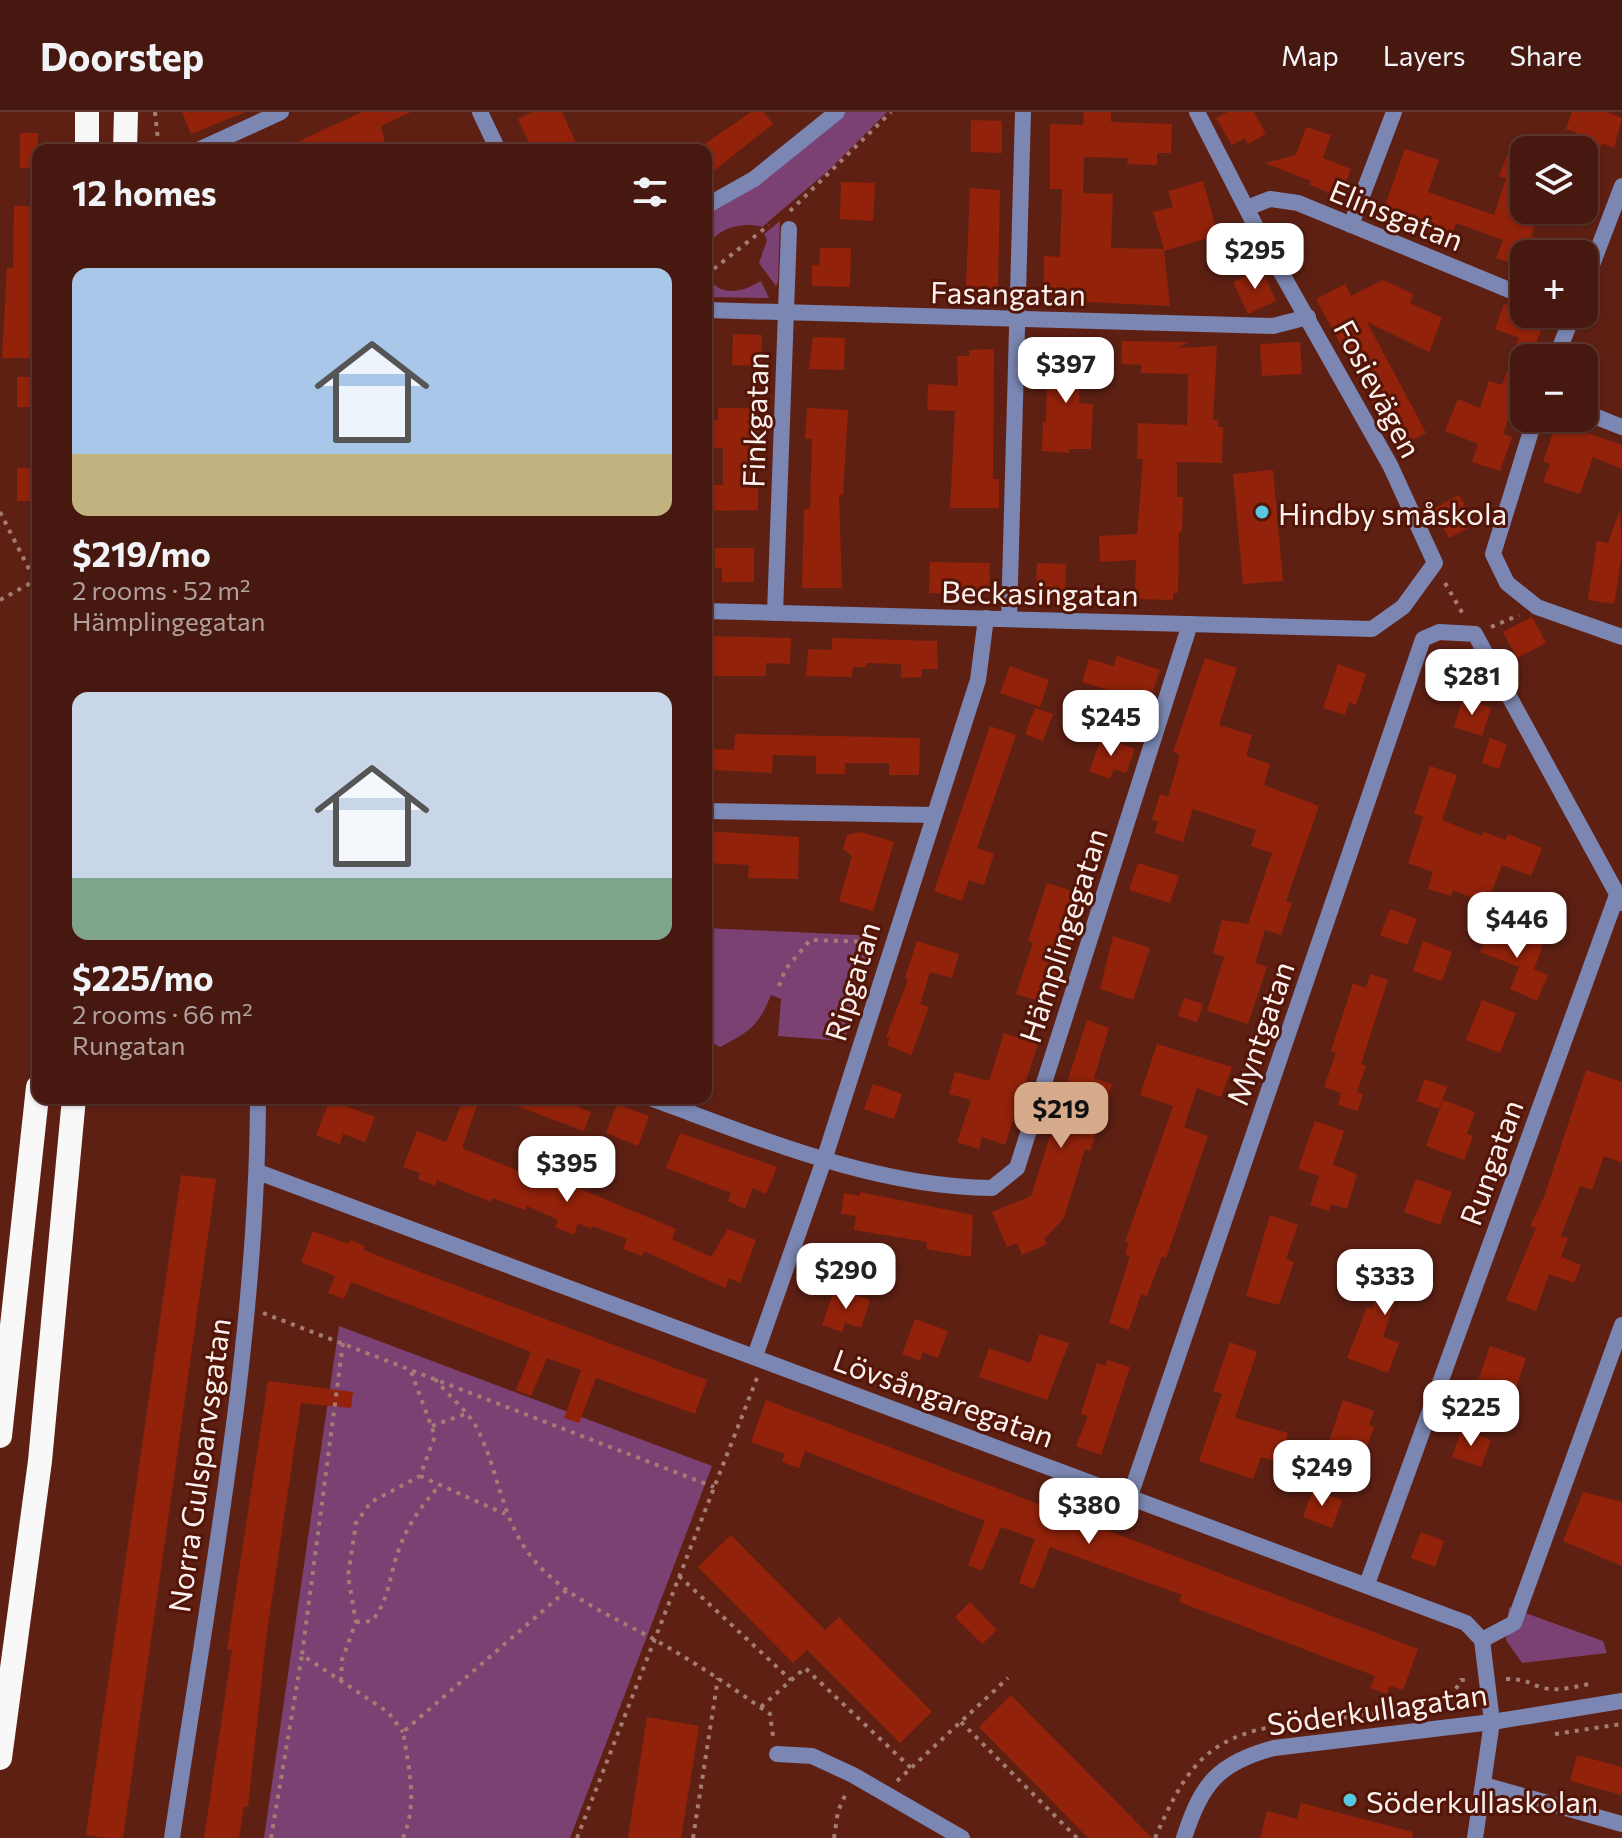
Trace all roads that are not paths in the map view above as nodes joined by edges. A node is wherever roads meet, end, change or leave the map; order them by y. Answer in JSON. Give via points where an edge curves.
{"nodes":[{"id":1,"x":87,"y":112,"type":"edge"},
{"id":2,"x":126,"y":112,"type":"edge"},
{"id":3,"x":281,"y":112,"type":"edge"},
{"id":4,"x":480,"y":112,"type":"edge"},
{"id":5,"x":837,"y":112,"type":"edge"},
{"id":6,"x":1023,"y":112,"type":"edge"},
{"id":7,"x":1197,"y":112,"type":"edge"},
{"id":8,"x":1394,"y":112,"type":"edge"},
{"id":9,"x":87,"y":144,"type":"edge"},
{"id":10,"x":125,"y":144,"type":"edge"},
{"id":11,"x":211,"y":144,"type":"edge"},
{"id":12,"x":495,"y":144,"type":"edge"},
{"id":13,"x":1622,"y":186,"type":"edge"},
{"id":14,"x":712,"y":203,"type":"edge"},
{"id":15,"x":1247,"y":208,"type":"junction"},
{"id":16,"x":784,"y":221,"type":"road end"},
{"id":17,"x":1351,"y":225,"type":"junction"},
{"id":18,"x":1615,"y":226,"type":"edge"},
{"id":19,"x":1598,"y":259,"type":"edge"},
{"id":20,"x":1510,"y":290,"type":"edge"},
{"id":21,"x":712,"y":310,"type":"edge"},
{"id":22,"x":785,"y":314,"type":"junction"},
{"id":23,"x":1308,"y":317,"type":"junction"},
{"id":24,"x":1017,"y":320,"type":"junction"},
{"id":25,"x":1598,"y":418,"type":"edge"},
{"id":26,"x":1622,"y":427,"type":"edge"},
{"id":27,"x":1531,"y":432,"type":"edge"},
{"id":28,"x":712,"y":611,"type":"edge"},
{"id":29,"x":775,"y":613,"type":"junction"},
{"id":30,"x":986,"y":618,"type":"junction"},
{"id":31,"x":1009,"y":619,"type":"junction"},
{"id":32,"x":1190,"y":624,"type":"junction"},
{"id":33,"x":1372,"y":629,"type":"joint"},
{"id":34,"x":1622,"y":637,"type":"edge"},
{"id":35,"x":712,"y":811,"type":"edge"},
{"id":36,"x":933,"y":815,"type":"junction"},
{"id":37,"x":1619,"y":899,"type":"edge"},
{"id":38,"x":36,"y":1104,"type":"edge"},
{"id":39,"x":73,"y":1104,"type":"edge"},
{"id":40,"x":258,"y":1104,"type":"edge"},
{"id":41,"x":667,"y":1104,"type":"edge"},
{"id":42,"x":824,"y":1160,"type":"junction"},
{"id":43,"x":258,"y":1172,"type":"junction"},
{"id":44,"x":1622,"y":1325,"type":"edge"},
{"id":45,"x":759,"y":1358,"type":"junction"},
{"id":46,"x":0,"y":1436,"type":"edge"},
{"id":47,"x":1130,"y":1496,"type":"junction"},
{"id":48,"x":1367,"y":1584,"type":"junction"},
{"id":49,"x":1482,"y":1640,"type":"junction"},
{"id":50,"x":1622,"y":1701,"type":"edge"},
{"id":51,"x":1492,"y":1722,"type":"junction"},
{"id":52,"x":777,"y":1754,"type":"road end"},
{"id":53,"x":0,"y":1758,"type":"edge"},
{"id":54,"x":1484,"y":1785,"type":"junction"},
{"id":55,"x":1622,"y":1824,"type":"edge"},
{"id":56,"x":172,"y":1838,"type":"edge"},
{"id":57,"x":962,"y":1838,"type":"edge"},
{"id":58,"x":1184,"y":1838,"type":"edge"},
{"id":59,"x":1475,"y":1838,"type":"edge"}],
"edges":[{"from":1,"to":9,"type":"highway"},
{"from":2,"to":10,"type":"highway"},
{"from":3,"to":11,"type":"street"},
{"from":4,"to":12,"type":"street"},
{"from":5,"to":14,"type":"street","via":[[754,179]]},
{"from":6,"to":24,"type":"street"},
{"from":7,"to":15,"type":"street","name":"Fosievägen"},
{"from":8,"to":17,"type":"street"},
{"from":13,"to":18,"type":"street"},
{"from":15,"to":17,"type":"street","name":"Elinsgatan","via":[[1270,199],[1298,203]]},
{"from":15,"to":23,"type":"street","name":"Fosievägen"},
{"from":16,"to":22,"type":"street","name":"Finkgatan"},
{"from":17,"to":20,"type":"street","name":"Elinsgatan"},
{"from":18,"to":19,"type":"street"},
{"from":21,"to":22,"type":"street","name":"Fasangatan"},
{"from":22,"to":24,"type":"street","name":"Fasangatan"},
{"from":22,"to":29,"type":"street","name":"Finkgatan"},
{"from":23,"to":24,"type":"street","name":"Fasangatan","via":[[1273,326]]},
{"from":23,"to":33,"type":"street","name":"Fosievägen","via":[[1390,465],[1435,563],[1403,607]]},
{"from":24,"to":31,"type":"street"},
{"from":25,"to":26,"type":"street"},
{"from":27,"to":34,"type":"street","via":[[1493,554],[1507,583],[1537,607]]},
{"from":28,"to":29,"type":"street","name":"Beckasingatan"},
{"from":29,"to":30,"type":"street","name":"Beckasingatan"},
{"from":30,"to":31,"type":"street","name":"Beckasingatan"},
{"from":30,"to":36,"type":"street","name":"Ripgatan","via":[[978,680]]},
{"from":31,"to":32,"type":"street","name":"Beckasingatan"},
{"from":32,"to":33,"type":"street","name":"Beckasingatan"},
{"from":32,"to":42,"type":"street","name":"Hämplingegatan","via":[[1017,1168],[992,1188],[952,1188]]},
{"from":35,"to":36,"type":"street"},
{"from":36,"to":42,"type":"street","name":"Ripgatan"},
{"from":37,"to":47,"type":"street","name":"Myntgatan","via":[[1475,634],[1439,632],[1423,639]]},
{"from":37,"to":48,"type":"street","name":"Rungatan"},
{"from":38,"to":46,"type":"highway"},
{"from":39,"to":53,"type":"highway","via":[[40,1461]]},
{"from":40,"to":43,"type":"street","name":"Norra Gulsparvsgatan"},
{"from":41,"to":42,"type":"street","name":"Hämplingegatan"},
{"from":42,"to":45,"type":"street","name":"Ripgatan"},
{"from":43,"to":45,"type":"street","name":"Lövsångaregatan"},
{"from":43,"to":56,"type":"street","name":"Norra Gulsparvsgatan","via":[[250,1308]]},
{"from":44,"to":49,"type":"street","via":[[1514,1623]]},
{"from":45,"to":47,"type":"street","name":"Lövsångaregatan"},
{"from":47,"to":48,"type":"street","name":"Lövsångaregatan"},
{"from":48,"to":49,"type":"street","name":"Lövsångaregatan","via":[[1466,1623]]},
{"from":49,"to":51,"type":"street"},
{"from":50,"to":51,"type":"street","name":"Söderkullagatan"},
{"from":51,"to":54,"type":"street"},
{"from":51,"to":58,"type":"street","name":"Söderkullagatan","via":[[1274,1748],[1246,1756],[1204,1789]]},
{"from":52,"to":57,"type":"street","via":[[812,1756]]},
{"from":54,"to":55,"type":"street"},
{"from":54,"to":59,"type":"street"}]}
